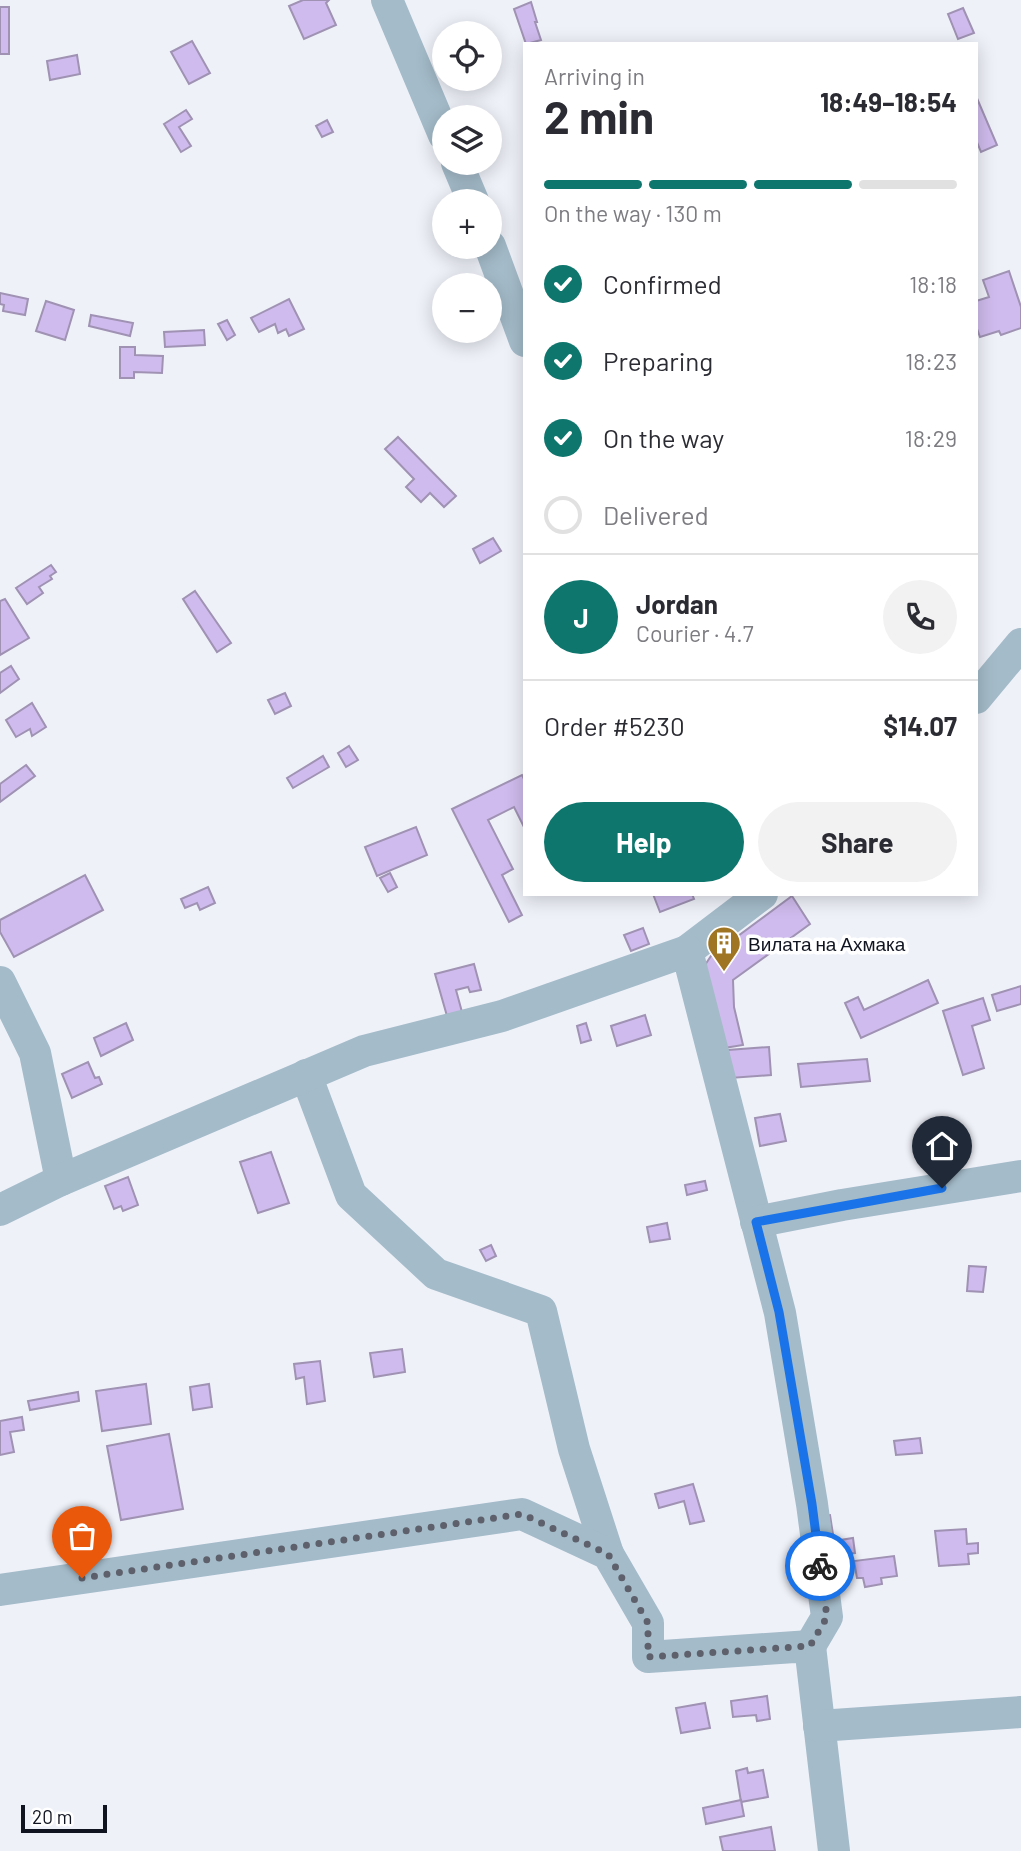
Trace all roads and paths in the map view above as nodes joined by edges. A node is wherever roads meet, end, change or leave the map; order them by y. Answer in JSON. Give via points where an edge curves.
{"nodes":[{"id":1,"x":387,"y":0,"type":"edge"},
{"id":2,"x":432,"y":107,"type":"edge"},
{"id":3,"x":495,"y":259,"type":"edge"},
{"id":4,"x":523,"y":336,"type":"edge"},
{"id":5,"x":1021,"y":644,"type":"edge"},
{"id":6,"x":978,"y":696,"type":"edge"},
{"id":7,"x":756,"y":896,"type":"edge"},
{"id":8,"x":687,"y":951,"type":"junction"},
{"id":9,"x":0,"y":982,"type":"edge"},
{"id":10,"x":306,"y":1075,"type":"junction"},
{"id":11,"x":1021,"y":1176,"type":"edge"},
{"id":12,"x":61,"y":1180,"type":"junction"},
{"id":13,"x":0,"y":1210,"type":"edge"},
{"id":14,"x":756,"y":1222,"type":"junction"},
{"id":15,"x":608,"y":1554,"type":"junction"},
{"id":16,"x":0,"y":1590,"type":"edge"},
{"id":17,"x":810,"y":1646,"type":"junction"},
{"id":18,"x":1021,"y":1712,"type":"edge"},
{"id":19,"x":819,"y":1726,"type":"junction"},
{"id":20,"x":834,"y":1851,"type":"edge"}],
"edges":[{"from":1,"to":2,"type":"street"},
{"from":3,"to":4,"type":"street"},
{"from":5,"to":6,"type":"street"},
{"from":7,"to":8,"type":"street"},
{"from":8,"to":10,"type":"street","via":[[502,1016],[364,1051]]},
{"from":8,"to":14,"type":"street"},
{"from":9,"to":12,"type":"street","via":[[35,1053]]},
{"from":10,"to":12,"type":"street"},
{"from":10,"to":15,"type":"street","via":[[351,1195],[436,1274],[541,1311],[574,1449]]},
{"from":11,"to":14,"type":"street"},
{"from":12,"to":13,"type":"street"},
{"from":14,"to":17,"type":"street","via":[[779,1312],[826,1604],[827,1617]]},
{"from":15,"to":16,"type":"street","via":[[522,1514]]},
{"from":15,"to":17,"type":"street","via":[[648,1623],[648,1657]]},
{"from":17,"to":19,"type":"street"},
{"from":18,"to":19,"type":"street"},
{"from":19,"to":20,"type":"street"}]}
